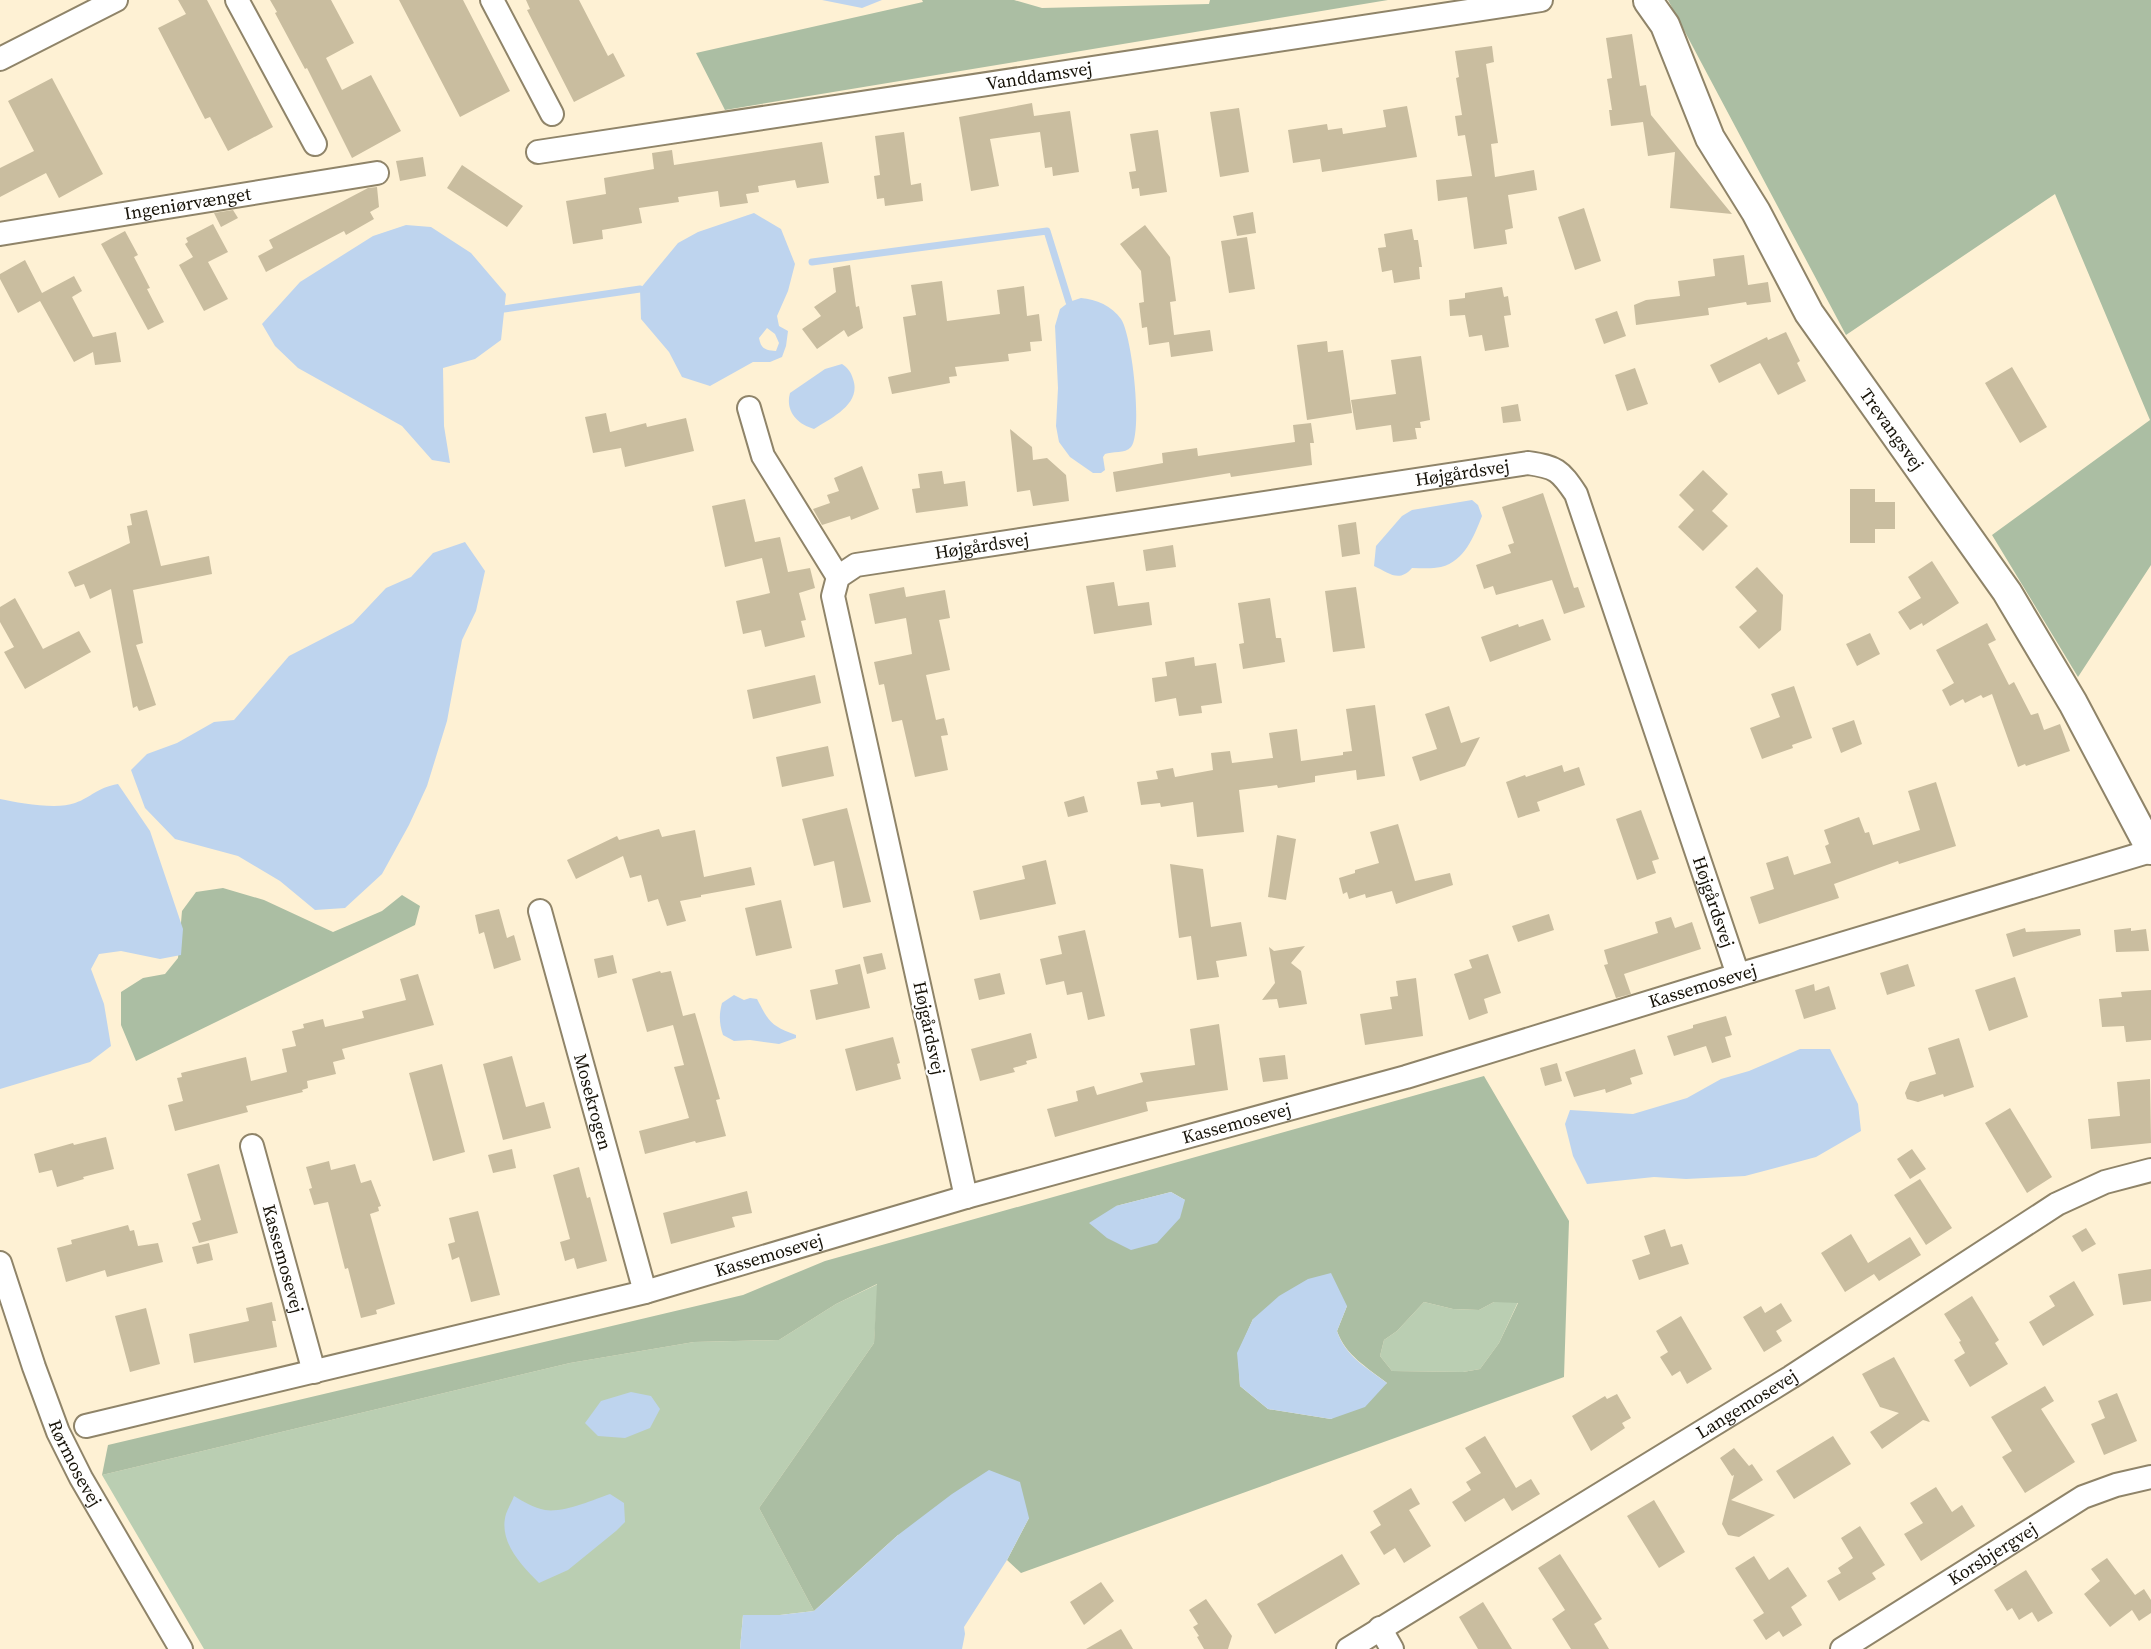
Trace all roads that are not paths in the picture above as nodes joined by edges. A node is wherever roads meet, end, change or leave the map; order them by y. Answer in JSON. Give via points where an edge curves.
{"nodes":[{"id":1,"x":116,"y":0,"type":"edge"},
{"id":2,"x":237,"y":0,"type":"edge"},
{"id":3,"x":492,"y":0,"type":"edge"},
{"id":4,"x":1541,"y":0,"type":"edge"},
{"id":5,"x":1646,"y":0,"type":"edge"},
{"id":6,"x":0,"y":59,"type":"edge"},
{"id":7,"x":552,"y":114,"type":"dead end"},
{"id":8,"x":315,"y":144,"type":"dead end"},
{"id":9,"x":538,"y":152,"type":"dead end"},
{"id":10,"x":377,"y":173,"type":"dead end"},
{"id":11,"x":0,"y":234,"type":"edge"},
{"id":12,"x":749,"y":408,"type":"dead end"},
{"id":13,"x":838,"y":577,"type":"junction"},
{"id":14,"x":2151,"y":851,"type":"edge"},
{"id":15,"x":540,"y":911,"type":"dead end"},
{"id":16,"x":1738,"y":975,"type":"junction"},
{"id":17,"x":252,"y":1146,"type":"dead end"},
{"id":18,"x":2151,"y":1170,"type":"edge"},
{"id":19,"x":966,"y":1197,"type":"junction"},
{"id":20,"x":0,"y":1263,"type":"edge"},
{"id":21,"x":645,"y":1292,"type":"junction"},
{"id":22,"x":314,"y":1372,"type":"junction"},
{"id":23,"x":87,"y":1426,"type":"dead end"},
{"id":24,"x":2151,"y":1477,"type":"edge"},
{"id":25,"x":1380,"y":1628,"type":"junction"},
{"id":26,"x":181,"y":1649,"type":"edge"},
{"id":27,"x":1348,"y":1649,"type":"edge"},
{"id":28,"x":1392,"y":1649,"type":"edge"},
{"id":29,"x":1842,"y":1649,"type":"edge"}],
"edges":[{"from":1,"to":6,"type":"street"},
{"from":2,"to":8,"type":"street"},
{"from":3,"to":7,"type":"street"},
{"from":4,"to":9,"type":"street","name":"Vanddamsvej"},
{"from":5,"to":14,"type":"street","name":"Trevangsvej","via":[[1665,25],[1710,138],[1756,212],[1809,313],[2007,592],[2073,703]]},
{"from":10,"to":11,"type":"street","name":"Ingeniørvænget"},
{"from":12,"to":13,"type":"street","via":[[763,456]]},
{"from":13,"to":16,"type":"street","name":"Højgårdsvej","via":[[856,565],[1528,463],[1549,466],[1564,476],[1576,494]]},
{"from":13,"to":19,"type":"street","name":"Højgårdsvej","via":[[833,596]]},
{"from":14,"to":16,"type":"street","name":"Kassemosevej"},
{"from":15,"to":21,"type":"street","name":"Mosekrogen"},
{"from":16,"to":19,"type":"street","name":"Kassemosevej","via":[[1406,1077]]},
{"from":17,"to":22,"type":"street","name":"Kassemosevej"},
{"from":18,"to":25,"type":"street","name":"Langemosevej","via":[[2105,1182],[2057,1204],[1791,1377]]},
{"from":19,"to":21,"type":"street","name":"Kassemosevej"},
{"from":20,"to":26,"type":"street","name":"Rørmosevej","via":[[58,1432]]},
{"from":21,"to":22,"type":"street","name":"Kassemosevej"},
{"from":22,"to":23,"type":"street","name":"Kassemosevej"},
{"from":24,"to":29,"type":"street","name":"Korsbjergvej","via":[[2083,1497]]},
{"from":25,"to":27,"type":"street","name":"Langemosevej"},
{"from":25,"to":28,"type":"street"}]}
